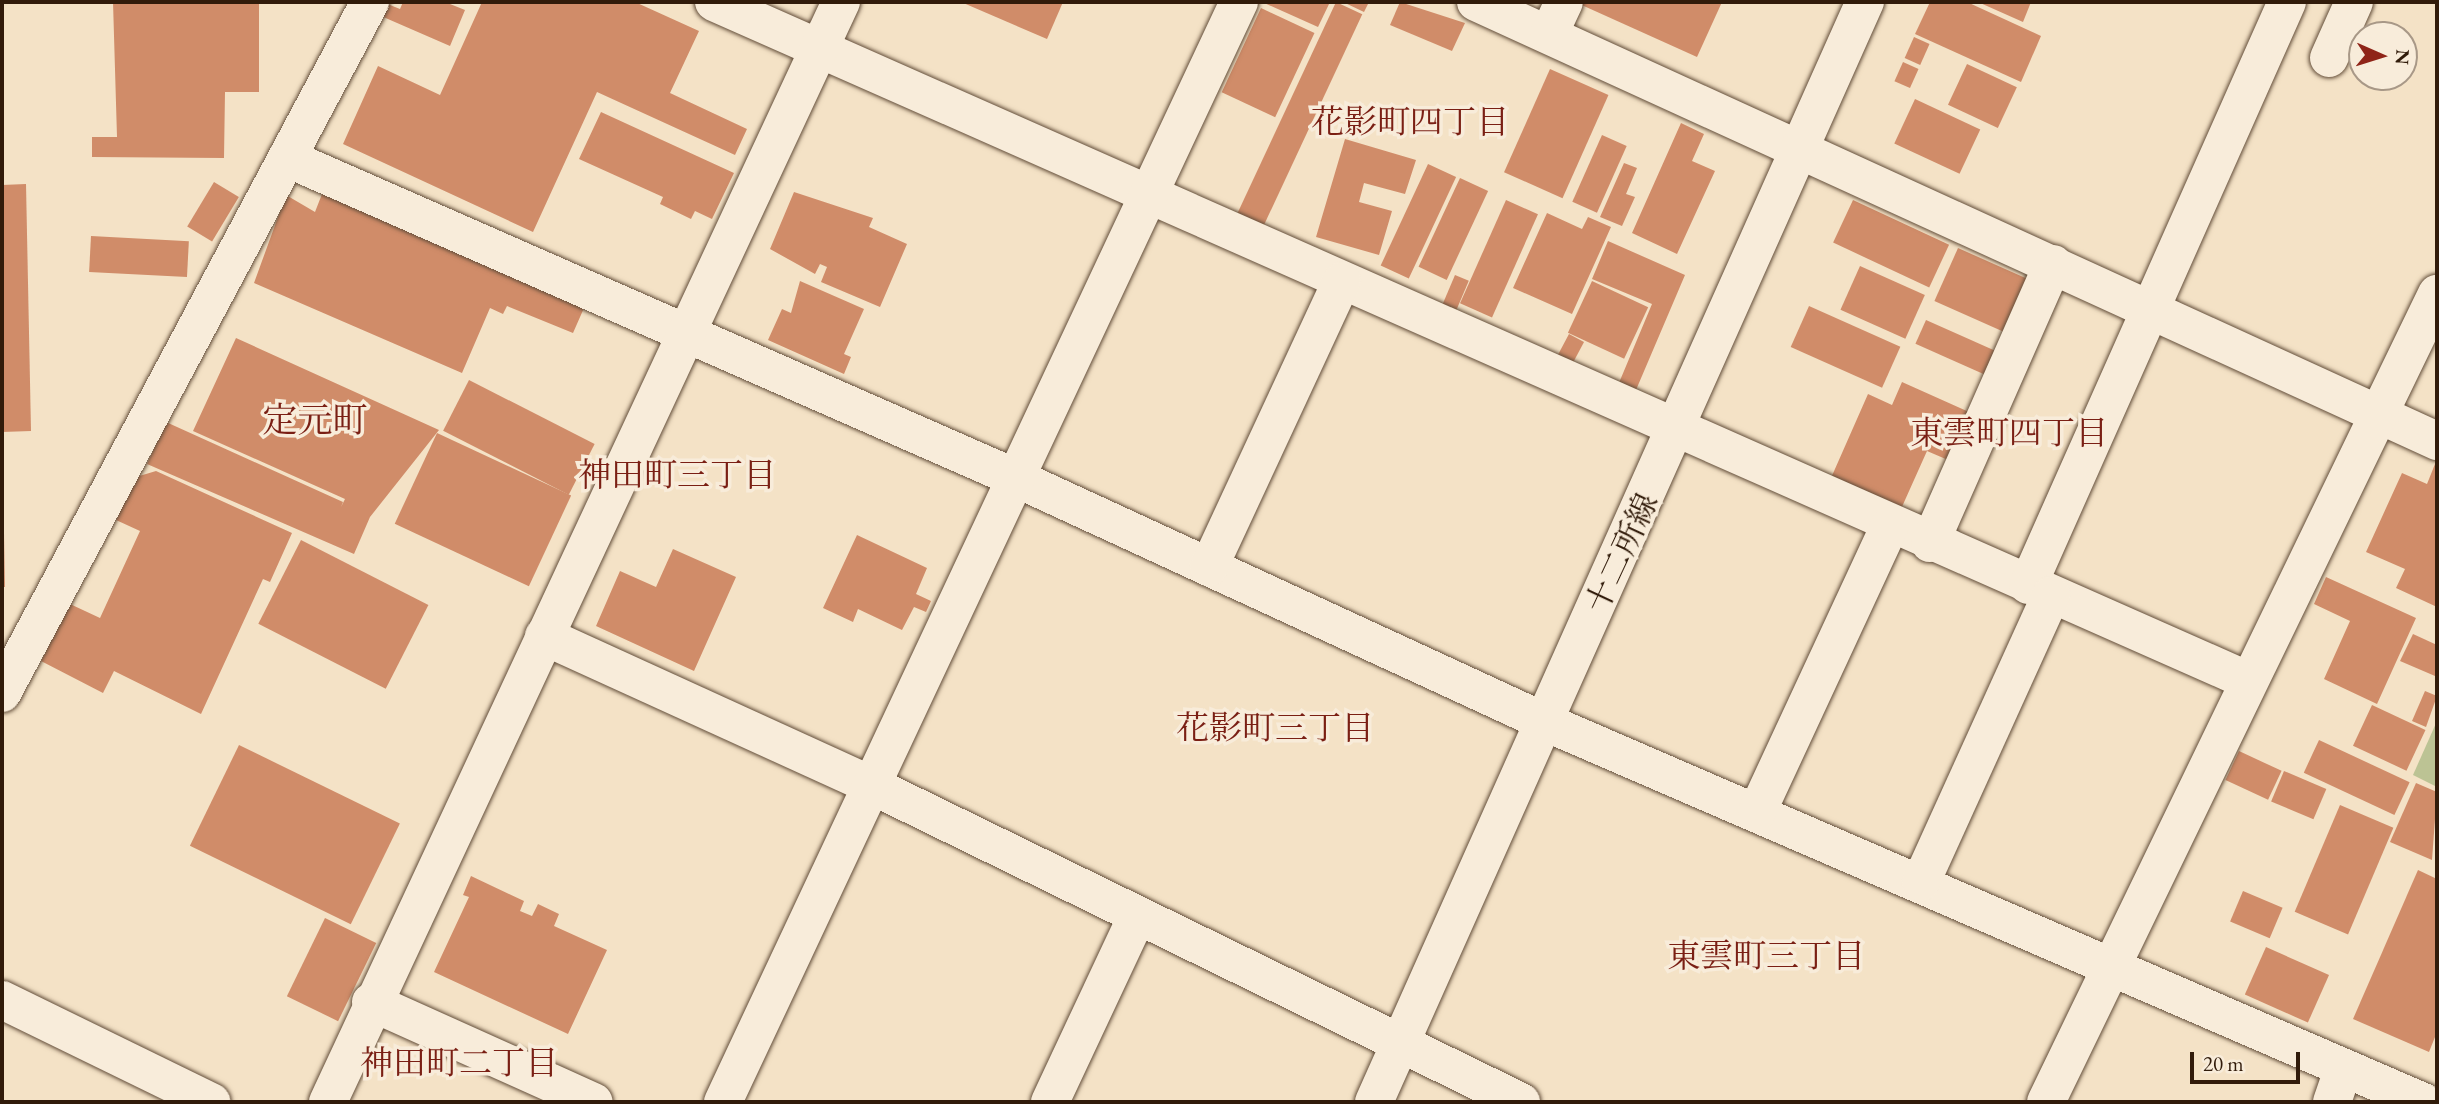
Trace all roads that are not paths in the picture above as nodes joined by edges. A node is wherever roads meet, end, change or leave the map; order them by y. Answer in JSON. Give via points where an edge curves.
{"nodes":[{"id":1,"x":370,"y":2,"type":"edge"},
{"id":2,"x":714,"y":2,"type":"edge"},
{"id":3,"x":841,"y":2,"type":"edge"},
{"id":4,"x":1239,"y":2,"type":"edge"},
{"id":5,"x":1476,"y":2,"type":"edge"},
{"id":6,"x":1865,"y":2,"type":"edge"},
{"id":7,"x":2287,"y":2,"type":"edge"},
{"id":8,"x":2354,"y":2,"type":"edge"},
{"id":9,"x":1557,"y":18,"type":"edge"},
{"id":10,"x":819,"y":48,"type":"junction"},
{"id":11,"x":2329,"y":58,"type":"dead end"},
{"id":12,"x":1800,"y":152,"type":"junction"},
{"id":13,"x":287,"y":158,"type":"junction"},
{"id":14,"x":1150,"y":194,"type":"junction"},
{"id":15,"x":2053,"y":264,"type":"junction"},
{"id":16,"x":1342,"y":281,"type":"junction"},
{"id":17,"x":2437,"y":294,"type":"edge"},
{"id":18,"x":2151,"y":310,"type":"junction"},
{"id":19,"x":690,"y":333,"type":"junction"},
{"id":20,"x":2379,"y":415,"type":"junction"},
{"id":21,"x":1676,"y":432,"type":"junction"},
{"id":22,"x":2437,"y":441,"type":"edge"},
{"id":23,"x":1018,"y":480,"type":"junction"},
{"id":24,"x":1890,"y":525,"type":"junction"},
{"id":25,"x":1930,"y":543,"type":"junction"},
{"id":26,"x":1209,"y":567,"type":"junction"},
{"id":27,"x":2040,"y":590,"type":"junction"},
{"id":28,"x":544,"y":636,"type":"junction"},
{"id":29,"x":2249,"y":681,"type":"junction"},
{"id":30,"x":2,"y":693,"type":"edge"},
{"id":31,"x":1545,"y":722,"type":"junction"},
{"id":32,"x":873,"y":786,"type":"junction"},
{"id":33,"x":1757,"y":813,"type":"junction"},
{"id":34,"x":1921,"y":883,"type":"junction"},
{"id":35,"x":1137,"y":916,"type":"junction"},
{"id":36,"x":2113,"y":964,"type":"junction"},
{"id":37,"x":2,"y":1000,"type":"edge"},
{"id":38,"x":371,"y":1002,"type":"junction"},
{"id":39,"x":1399,"y":1042,"type":"junction"},
{"id":40,"x":2338,"y":1085,"type":"edge"},
{"id":41,"x":211,"y":1102,"type":"edge"},
{"id":42,"x":328,"y":1102,"type":"edge"},
{"id":43,"x":593,"y":1102,"type":"edge"},
{"id":44,"x":723,"y":1102,"type":"edge"},
{"id":45,"x":1050,"y":1102,"type":"edge"},
{"id":46,"x":1374,"y":1102,"type":"edge"},
{"id":47,"x":1521,"y":1102,"type":"edge"},
{"id":48,"x":2046,"y":1102,"type":"edge"},
{"id":49,"x":2423,"y":1102,"type":"edge"}],
"edges":[{"from":1,"to":13,"type":"street"},
{"from":2,"to":10,"type":"street"},
{"from":3,"to":10,"type":"street"},
{"from":4,"to":14,"type":"street"},
{"from":5,"to":9,"type":"street"},
{"from":6,"to":12,"type":"street","name":"十二所線"},
{"from":7,"to":18,"type":"street"},
{"from":8,"to":11,"type":"street"},
{"from":9,"to":12,"type":"street"},
{"from":10,"to":14,"type":"street"},
{"from":10,"to":19,"type":"street"},
{"from":12,"to":15,"type":"street"},
{"from":12,"to":21,"type":"street","name":"十二所線"},
{"from":13,"to":19,"type":"street"},
{"from":13,"to":30,"type":"street"},
{"from":14,"to":16,"type":"street"},
{"from":14,"to":23,"type":"street"},
{"from":15,"to":18,"type":"street"},
{"from":15,"to":25,"type":"street"},
{"from":16,"to":21,"type":"street"},
{"from":16,"to":26,"type":"street"},
{"from":17,"to":20,"type":"street"},
{"from":18,"to":20,"type":"street"},
{"from":18,"to":27,"type":"street"},
{"from":19,"to":23,"type":"street"},
{"from":19,"to":28,"type":"street"},
{"from":20,"to":22,"type":"street"},
{"from":20,"to":29,"type":"street"},
{"from":21,"to":24,"type":"street"},
{"from":21,"to":31,"type":"street","name":"十二所線"},
{"from":23,"to":26,"type":"street"},
{"from":23,"to":32,"type":"street"},
{"from":24,"to":25,"type":"street"},
{"from":24,"to":33,"type":"street"},
{"from":25,"to":27,"type":"street"},
{"from":26,"to":31,"type":"street"},
{"from":27,"to":29,"type":"street"},
{"from":27,"to":34,"type":"street"},
{"from":28,"to":32,"type":"street"},
{"from":28,"to":38,"type":"street"},
{"from":29,"to":36,"type":"street"},
{"from":31,"to":33,"type":"street"},
{"from":31,"to":39,"type":"street","name":"十二所線"},
{"from":32,"to":35,"type":"street"},
{"from":32,"to":44,"type":"street"},
{"from":33,"to":34,"type":"street"},
{"from":34,"to":36,"type":"street"},
{"from":35,"to":39,"type":"street"},
{"from":35,"to":45,"type":"street"},
{"from":36,"to":40,"type":"street"},
{"from":36,"to":48,"type":"street"},
{"from":37,"to":41,"type":"street"},
{"from":38,"to":42,"type":"street"},
{"from":38,"to":43,"type":"street"},
{"from":39,"to":46,"type":"street","name":"十二所線"},
{"from":39,"to":47,"type":"street"},
{"from":40,"to":49,"type":"street"}]}
